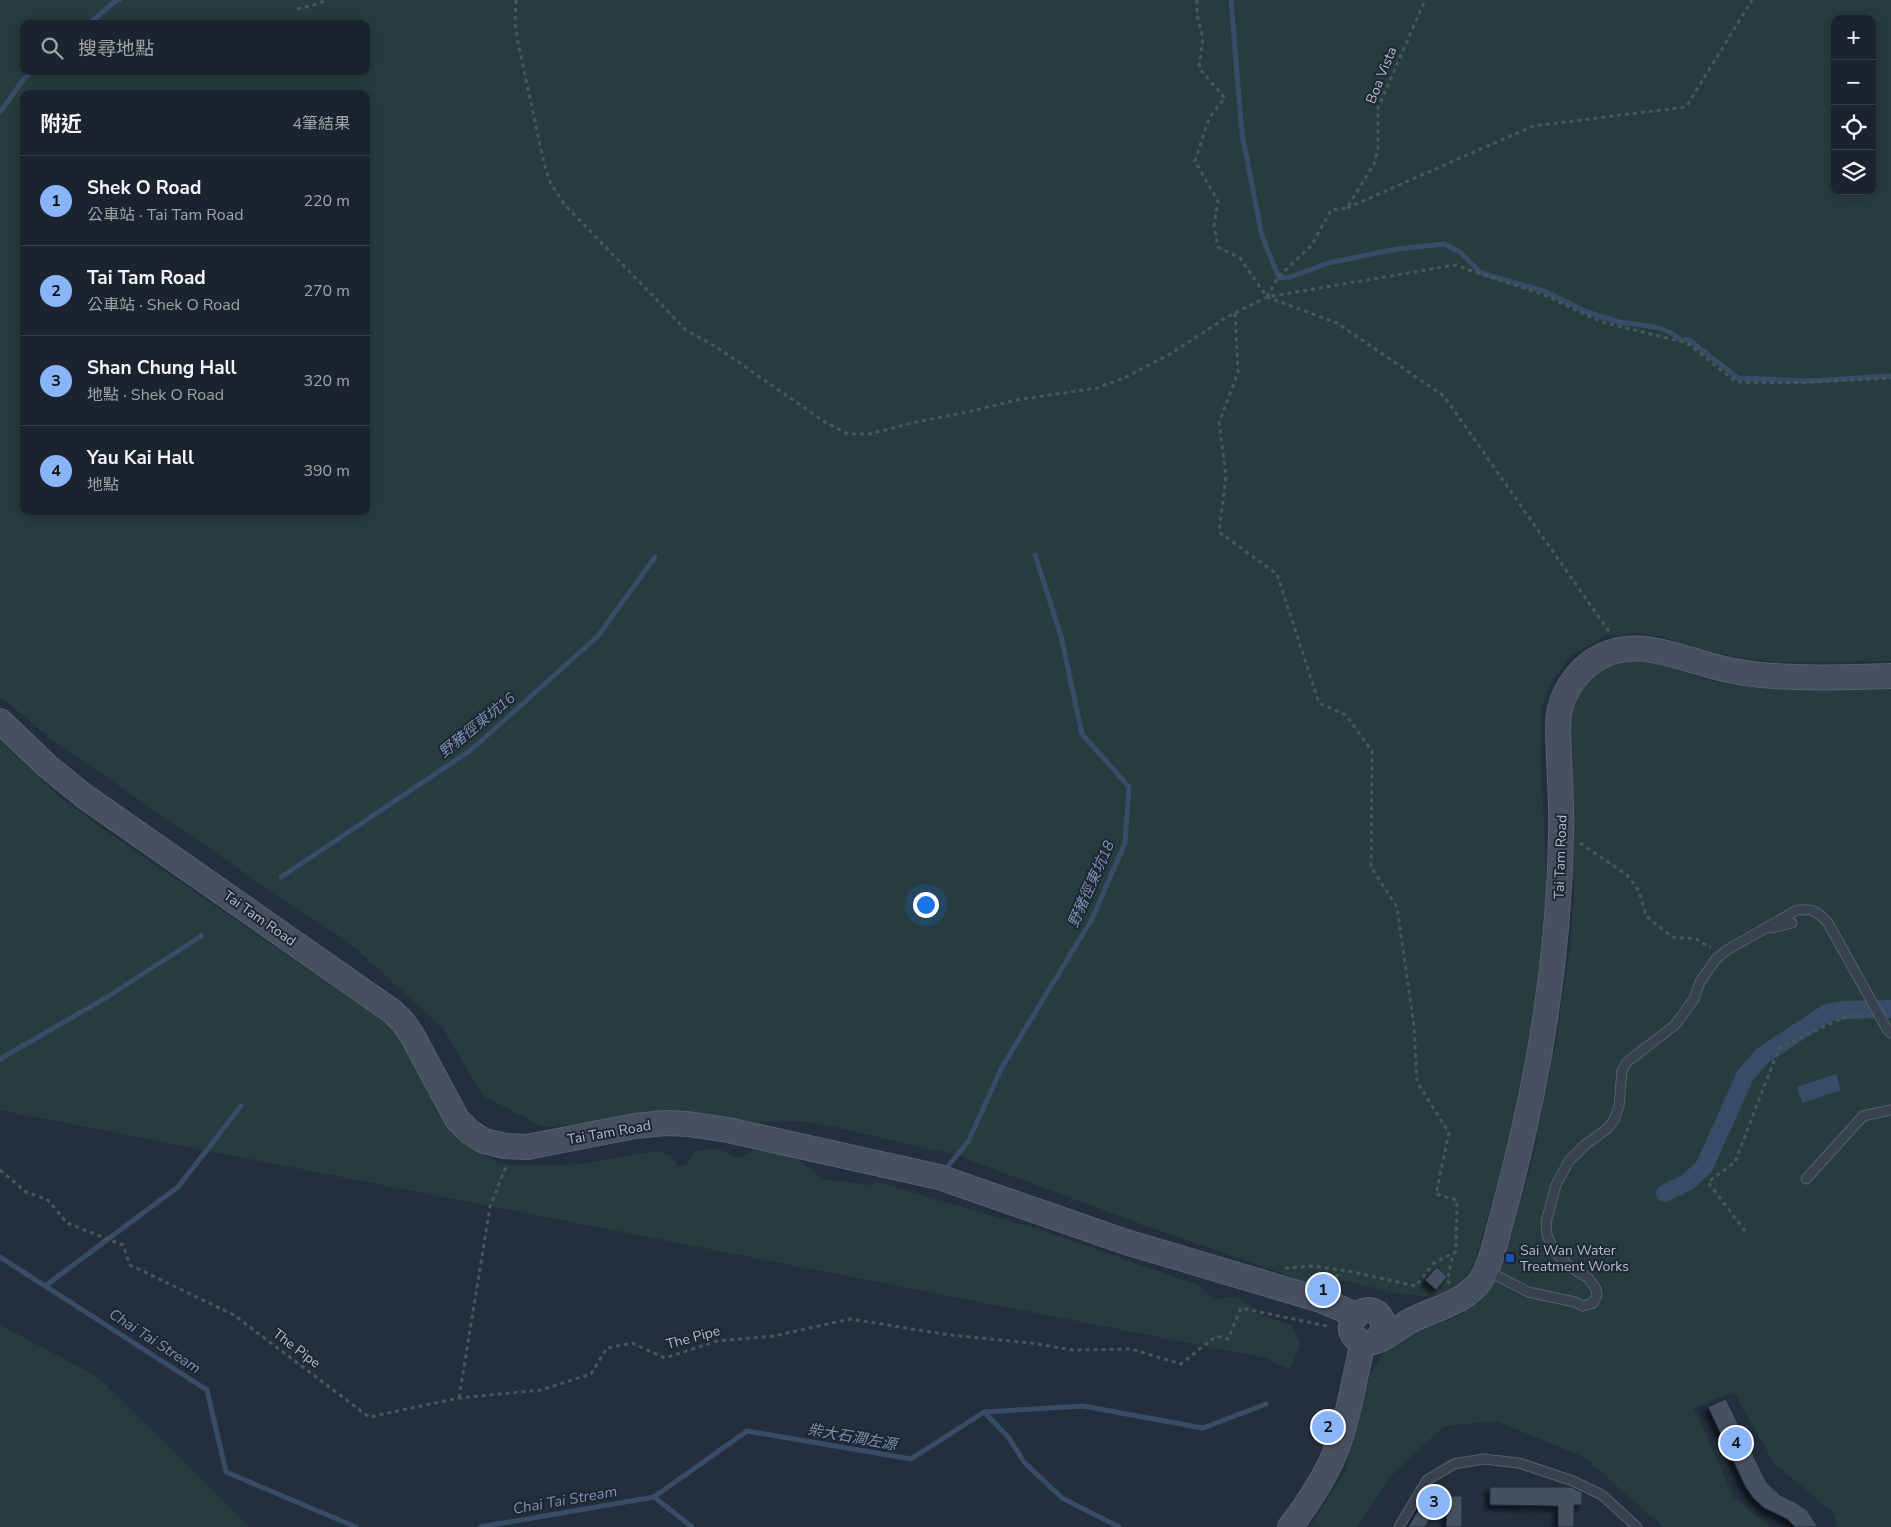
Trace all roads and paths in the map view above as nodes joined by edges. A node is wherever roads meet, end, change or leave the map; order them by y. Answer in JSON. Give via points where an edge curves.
{"nodes":[{"id":1,"x":326,"y":0,"type":"edge"},
{"id":2,"x":516,"y":0,"type":"edge"},
{"id":3,"x":1197,"y":0,"type":"edge"},
{"id":4,"x":1425,"y":0,"type":"edge"},
{"id":5,"x":1752,"y":0,"type":"edge"},
{"id":6,"x":297,"y":8,"type":"dead end"},
{"id":7,"x":1348,"y":208,"type":"junction"},
{"id":8,"x":1267,"y":297,"type":"junction"},
{"id":9,"x":1235,"y":313,"type":"junction"},
{"id":10,"x":1891,"y":378,"type":"edge"},
{"id":11,"x":1614,"y":651,"type":"junction"},
{"id":12,"x":1891,"y":676,"type":"edge"},
{"id":13,"x":0,"y":721,"type":"edge"},
{"id":14,"x":1561,"y":833,"type":"junction"},
{"id":15,"x":1792,"y":923,"type":"dead end"},
{"id":16,"x":1761,"y":930,"type":"junction"},
{"id":17,"x":1721,"y":954,"type":"junction"},
{"id":18,"x":1878,"y":1012,"type":"junction"},
{"id":19,"x":1891,"y":1033,"type":"edge"},
{"id":20,"x":1891,"y":1110,"type":"edge"},
{"id":21,"x":514,"y":1147,"type":"junction"},
{"id":22,"x":0,"y":1170,"type":"edge"},
{"id":23,"x":1806,"y":1179,"type":"dead end"},
{"id":24,"x":1745,"y":1230,"type":"dead end"},
{"id":25,"x":1314,"y":1266,"type":"dead end"},
{"id":26,"x":1338,"y":1270,"type":"junction"},
{"id":27,"x":1486,"y":1270,"type":"junction"},
{"id":28,"x":1337,"y":1275,"type":"dead end"},
{"id":29,"x":1366,"y":1314,"type":"junction"},
{"id":30,"x":1413,"y":1318,"type":"junction"},
{"id":31,"x":1332,"y":1328,"type":"dead end"},
{"id":32,"x":1371,"y":1341,"type":"junction"},
{"id":33,"x":459,"y":1398,"type":"junction"},
{"id":34,"x":1290,"y":1527,"type":"edge"},
{"id":35,"x":1399,"y":1527,"type":"edge"},
{"id":36,"x":1637,"y":1527,"type":"edge"}],
"edges":[{"from":1,"to":6,"type":"path"},
{"from":2,"to":9,"type":"path","via":[[518,43],[544,163],[558,197],[691,334],[718,348],[842,432],[869,434],[1016,400],[1106,385],[1170,354]]},
{"from":3,"to":8,"type":"path","via":[[1203,38],[1199,68],[1225,98],[1209,118],[1195,161],[1218,200],[1214,225],[1218,247],[1240,258]]},
{"from":4,"to":7,"type":"path","name":"Boa Vista","via":[[1378,108],[1378,149],[1374,164]]},
{"from":5,"to":7,"type":"path","via":[[1686,107],[1533,126]]},
{"from":7,"to":8,"type":"path","via":[[1331,210],[1311,246],[1279,276]]},
{"from":8,"to":9,"type":"path"},
{"from":8,"to":10,"type":"path","via":[[1455,265],[1544,295],[1602,322],[1687,343],[1736,382]]},
{"from":8,"to":11,"type":"path","via":[[1337,323],[1444,396],[1610,632]]},
{"from":9,"to":26,"type":"path","via":[[1238,372],[1220,424],[1226,476],[1220,532],[1277,574],[1319,703],[1346,715],[1372,751],[1371,867],[1397,907],[1414,1026],[1417,1082],[1449,1133],[1436,1194],[1456,1200],[1456,1251],[1434,1263],[1416,1286]]},
{"from":11,"to":12,"type":"main road","name":"Tai Tam Road","via":[[1653,649],[1758,675]]},
{"from":11,"to":14,"type":"main road","name":"Tai Tam Road","via":[[1582,670],[1568,688],[1562,703],[1558,719]]},
{"from":13,"to":21,"type":"main road","name":"Tai Tam Road","via":[[84,796],[393,1012],[412,1036],[450,1110],[463,1126],[484,1141]]},
{"from":14,"to":17,"type":"path","via":[[1589,847],[1627,875],[1639,891],[1646,916],[1672,937],[1696,939]]},
{"from":14,"to":27,"type":"main road","name":"Tai Tam Road","via":[[1555,943],[1539,1066],[1521,1150]]},
{"from":15,"to":16,"type":"lane"},
{"from":16,"to":17,"type":"lane"},
{"from":16,"to":18,"type":"lane","via":[[1797,910],[1817,912],[1828,923]]},
{"from":17,"to":27,"type":"lane","via":[[1675,1025],[1627,1062],[1622,1071],[1619,1106],[1614,1120],[1569,1161],[1556,1185],[1546,1222],[1547,1235],[1554,1252],[1588,1278],[1596,1289],[1593,1303],[1583,1306],[1528,1292]]},
{"from":18,"to":19,"type":"lane"},
{"from":18,"to":24,"type":"path","via":[[1847,1016],[1779,1048],[1735,1162],[1708,1182]]},
{"from":20,"to":23,"type":"lane","via":[[1863,1116]]},
{"from":21,"to":29,"type":"main road","name":"Tai Tam Road","via":[[543,1145],[654,1124],[677,1123],[728,1130],[939,1177],[1126,1242]]},
{"from":21,"to":33,"type":"path","via":[[490,1207]]},
{"from":22,"to":33,"type":"path","name":"The Pipe","via":[[26,1192],[48,1200],[67,1223],[123,1245],[130,1265],[234,1315],[370,1417]]},
{"from":25,"to":26,"type":"path"},
{"from":26,"to":28,"type":"path"},
{"from":27,"to":30,"type":"main road","name":"Tai Tam Road","via":[[1478,1284],[1453,1304]]},
{"from":29,"to":30,"type":"main road","name":"Tai Tam Road","via":[[1398,1314]]},
{"from":29,"to":32,"type":"main road","via":[[1383,1321],[1384,1326],[1384,1330]]},
{"from":30,"to":32,"type":"main road","name":"Tai Tam Road"},
{"from":31,"to":33,"type":"path","name":"The Pipe","via":[[1241,1308],[1228,1339],[1216,1336],[1181,1364],[1131,1349],[1073,1350],[850,1319],[774,1336],[717,1341],[665,1358],[632,1342],[607,1348],[591,1374],[541,1390]]},
{"from":32,"to":34,"type":"main road","via":[[1332,1460]]},
{"from":35,"to":36,"type":"lane","via":[[1427,1480],[1454,1464],[1483,1459],[1519,1463],[1573,1480],[1602,1495]]}]}
